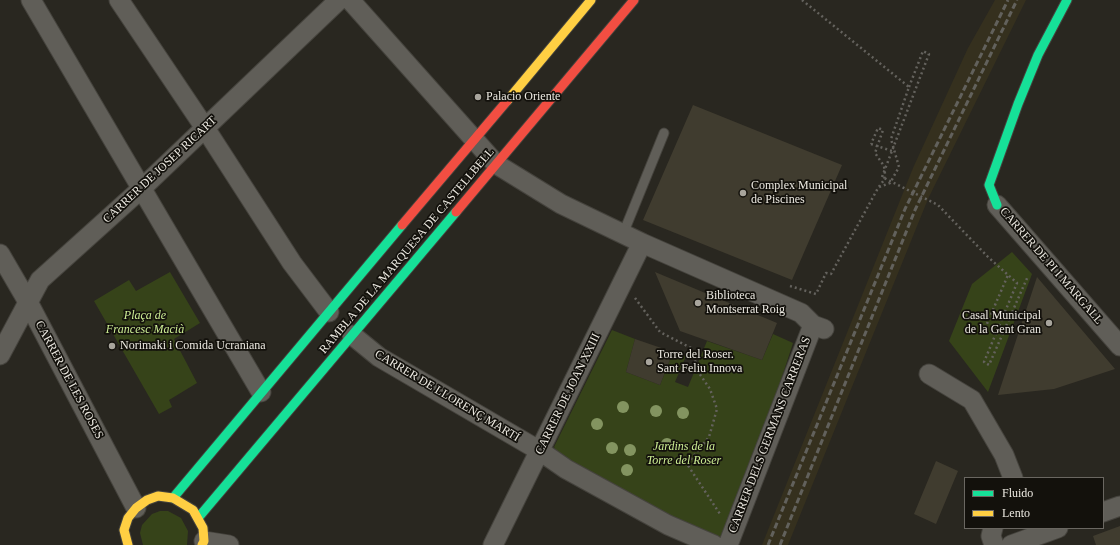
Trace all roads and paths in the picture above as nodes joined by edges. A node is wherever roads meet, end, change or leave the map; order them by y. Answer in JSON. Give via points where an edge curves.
{"nodes":[{"id":1,"x":31,"y":0,"type":"edge"},
{"id":2,"x":119,"y":0,"type":"edge"},
{"id":3,"x":339,"y":0,"type":"edge"},
{"id":4,"x":350,"y":0,"type":"edge"},
{"id":5,"x":592,"y":0,"type":"edge"},
{"id":6,"x":634,"y":0,"type":"edge"},
{"id":7,"x":802,"y":0,"type":"edge"},
{"id":8,"x":1067,"y":0,"type":"edge"},
{"id":9,"x":909,"y":87,"type":"junction"},
{"id":10,"x":205,"y":128,"type":"junction"},
{"id":11,"x":664,"y":132,"type":"dead end"},
{"id":12,"x":474,"y":140,"type":"junction"},
{"id":13,"x":892,"y":151,"type":"junction"},
{"id":14,"x":496,"y":164,"type":"junction"},
{"id":15,"x":878,"y":188,"type":"junction"},
{"id":16,"x":141,"y":190,"type":"junction"},
{"id":17,"x":997,"y":204,"type":"joint"},
{"id":18,"x":623,"y":234,"type":"junction"},
{"id":19,"x":642,"y":243,"type":"junction"},
{"id":20,"x":0,"y":254,"type":"edge"},
{"id":21,"x":1008,"y":275,"type":"junction"},
{"id":22,"x":1028,"y":276,"type":"dead end"},
{"id":23,"x":783,"y":283,"type":"dead end"},
{"id":24,"x":632,"y":295,"type":"dead end"},
{"id":25,"x":28,"y":302,"type":"junction"},
{"id":26,"x":329,"y":312,"type":"junction"},
{"id":27,"x":983,"y":333,"type":"dead end"},
{"id":28,"x":352,"y":335,"type":"junction"},
{"id":29,"x":1120,"y":346,"type":"edge"},
{"id":30,"x":0,"y":355,"type":"edge"},
{"id":31,"x":929,"y":374,"type":"dead end"},
{"id":32,"x":261,"y":392,"type":"junction"},
{"id":33,"x":540,"y":451,"type":"junction"},
{"id":34,"x":1004,"y":455,"type":"junction"},
{"id":35,"x":1002,"y":477,"type":"edge"},
{"id":36,"x":1013,"y":477,"type":"edge"},
{"id":37,"x":173,"y":498,"type":"junction"},
{"id":38,"x":1120,"y":506,"type":"edge"},
{"id":39,"x":136,"y":508,"type":"junction"},
{"id":40,"x":1104,"y":512,"type":"edge"},
{"id":41,"x":722,"y":517,"type":"dead end"},
{"id":42,"x":198,"y":518,"type":"junction"},
{"id":43,"x":993,"y":529,"type":"edge"},
{"id":44,"x":1051,"y":529,"type":"edge"},
{"id":45,"x":124,"y":530,"type":"junction"},
{"id":46,"x":1033,"y":532,"type":"edge"},
{"id":47,"x":203,"y":543,"type":"edge"},
{"id":48,"x":117,"y":545,"type":"edge"},
{"id":49,"x":128,"y":545,"type":"edge"},
{"id":50,"x":229,"y":545,"type":"edge"},
{"id":51,"x":493,"y":545,"type":"edge"},
{"id":52,"x":714,"y":545,"type":"edge"},
{"id":53,"x":728,"y":545,"type":"edge"},
{"id":54,"x":994,"y":545,"type":"edge"},
{"id":55,"x":1011,"y":545,"type":"edge"}],
"edges":[{"from":1,"to":16,"type":"street"},
{"from":2,"to":10,"type":"street"},
{"from":3,"to":10,"type":"street","name":"CARRER DE JOSEP RICART"},
{"from":4,"to":12,"type":"street"},
{"from":5,"to":12,"type":"street","name":"RAMBLA DE LA MARQUESA DE CASTELLBELL"},
{"from":6,"to":14,"type":"street","name":"RAMBLA DE LA MARQUESA DE CASTELLBELL"},
{"from":7,"to":9,"type":"path"},
{"from":8,"to":17,"type":"street","via":[[1035,62],[989,185]]},
{"from":9,"to":13,"type":"path","bridge":true,"via":[[923,51],[929,54]]},
{"from":9,"to":15,"type":"path","via":[[891,139],[899,168],[890,183]]},
{"from":10,"to":16,"type":"street","name":"CARRER DE JOSEP RICART"},
{"from":10,"to":26,"type":"street","via":[[292,263]]},
{"from":11,"to":18,"type":"lane"},
{"from":12,"to":14,"type":"street"},
{"from":12,"to":26,"type":"street","name":"RAMBLA DE LA MARQUESA DE CASTELLBELL"},
{"from":13,"to":15,"type":"path","bridge":true,"via":[[871,144],[878,128],[883,130],[875,153],[884,166],[885,174]]},
{"from":13,"to":21,"type":"path","bridge":true,"via":[[882,177],[938,205]]},
{"from":14,"to":18,"type":"street","via":[[561,204]]},
{"from":14,"to":28,"type":"street","name":"RAMBLA DE LA MARQUESA DE CASTELLBELL"},
{"from":15,"to":23,"type":"path","via":[[831,274],[826,273],[816,294]]},
{"from":16,"to":25,"type":"street","name":"CARRER DE JOSEP RICART","via":[[40,280]]},
{"from":16,"to":32,"type":"street"},
{"from":17,"to":29,"type":"street","name":"CARRER DE PI I MARGALL"},
{"from":18,"to":19,"type":"street"},
{"from":19,"to":33,"type":"street","name":"CARRER DE JOAN XXIII"},
{"from":19,"to":53,"type":"street","name":"CARRER DELS GERMANS CARRERAS","via":[[801,313],[819,327]]},
{"from":20,"to":25,"type":"street","name":"CARRER DE LES ROSES"},
{"from":21,"to":22,"type":"path","bridge":true,"via":[[1017,283],[984,362],[989,365]]},
{"from":21,"to":27,"type":"path"},
{"from":24,"to":41,"type":"path","via":[[660,332],[691,348],[699,372],[710,389],[717,409],[710,437],[687,464]]},
{"from":25,"to":30,"type":"street","name":"CARRER DE JOSEP RICART"},
{"from":25,"to":39,"type":"street","name":"CARRER DE LES ROSES"},
{"from":26,"to":32,"type":"street","name":"RAMBLA DE LA MARQUESA DE CASTELLBELL"},
{"from":28,"to":33,"type":"street","name":"CARRER DE LLORENÇ MARTÍ","via":[[379,357]]},
{"from":28,"to":42,"type":"street","name":"RAMBLA DE LA MARQUESA DE CASTELLBELL"},
{"from":31,"to":34,"type":"street","via":[[972,400]]},
{"from":32,"to":37,"type":"street","name":"RAMBLA DE LA MARQUESA DE CASTELLBELL"},
{"from":33,"to":51,"type":"street","name":"CARRER DE JOAN XXIII"},
{"from":33,"to":52,"type":"street","name":"CARRER DE LLORENÇ MARTÍ","via":[[566,469],[668,525]]},
{"from":34,"to":35,"type":"street"},
{"from":34,"to":36,"type":"street"},
{"from":37,"to":39,"type":"street","via":[[158,496]]},
{"from":37,"to":42,"type":"street","via":[[193,510]]},
{"from":38,"to":40,"type":"street"},
{"from":39,"to":45,"type":"street","via":[[128,518]]},
{"from":42,"to":47,"type":"street","via":[[203,528]]},
{"from":43,"to":54,"type":"street","via":[[991,536]]},
{"from":44,"to":46,"type":"street"},
{"from":45,"to":48,"type":"street"},
{"from":45,"to":49,"type":"street"},
{"from":46,"to":55,"type":"street"},
{"from":47,"to":50,"type":"street"}]}
